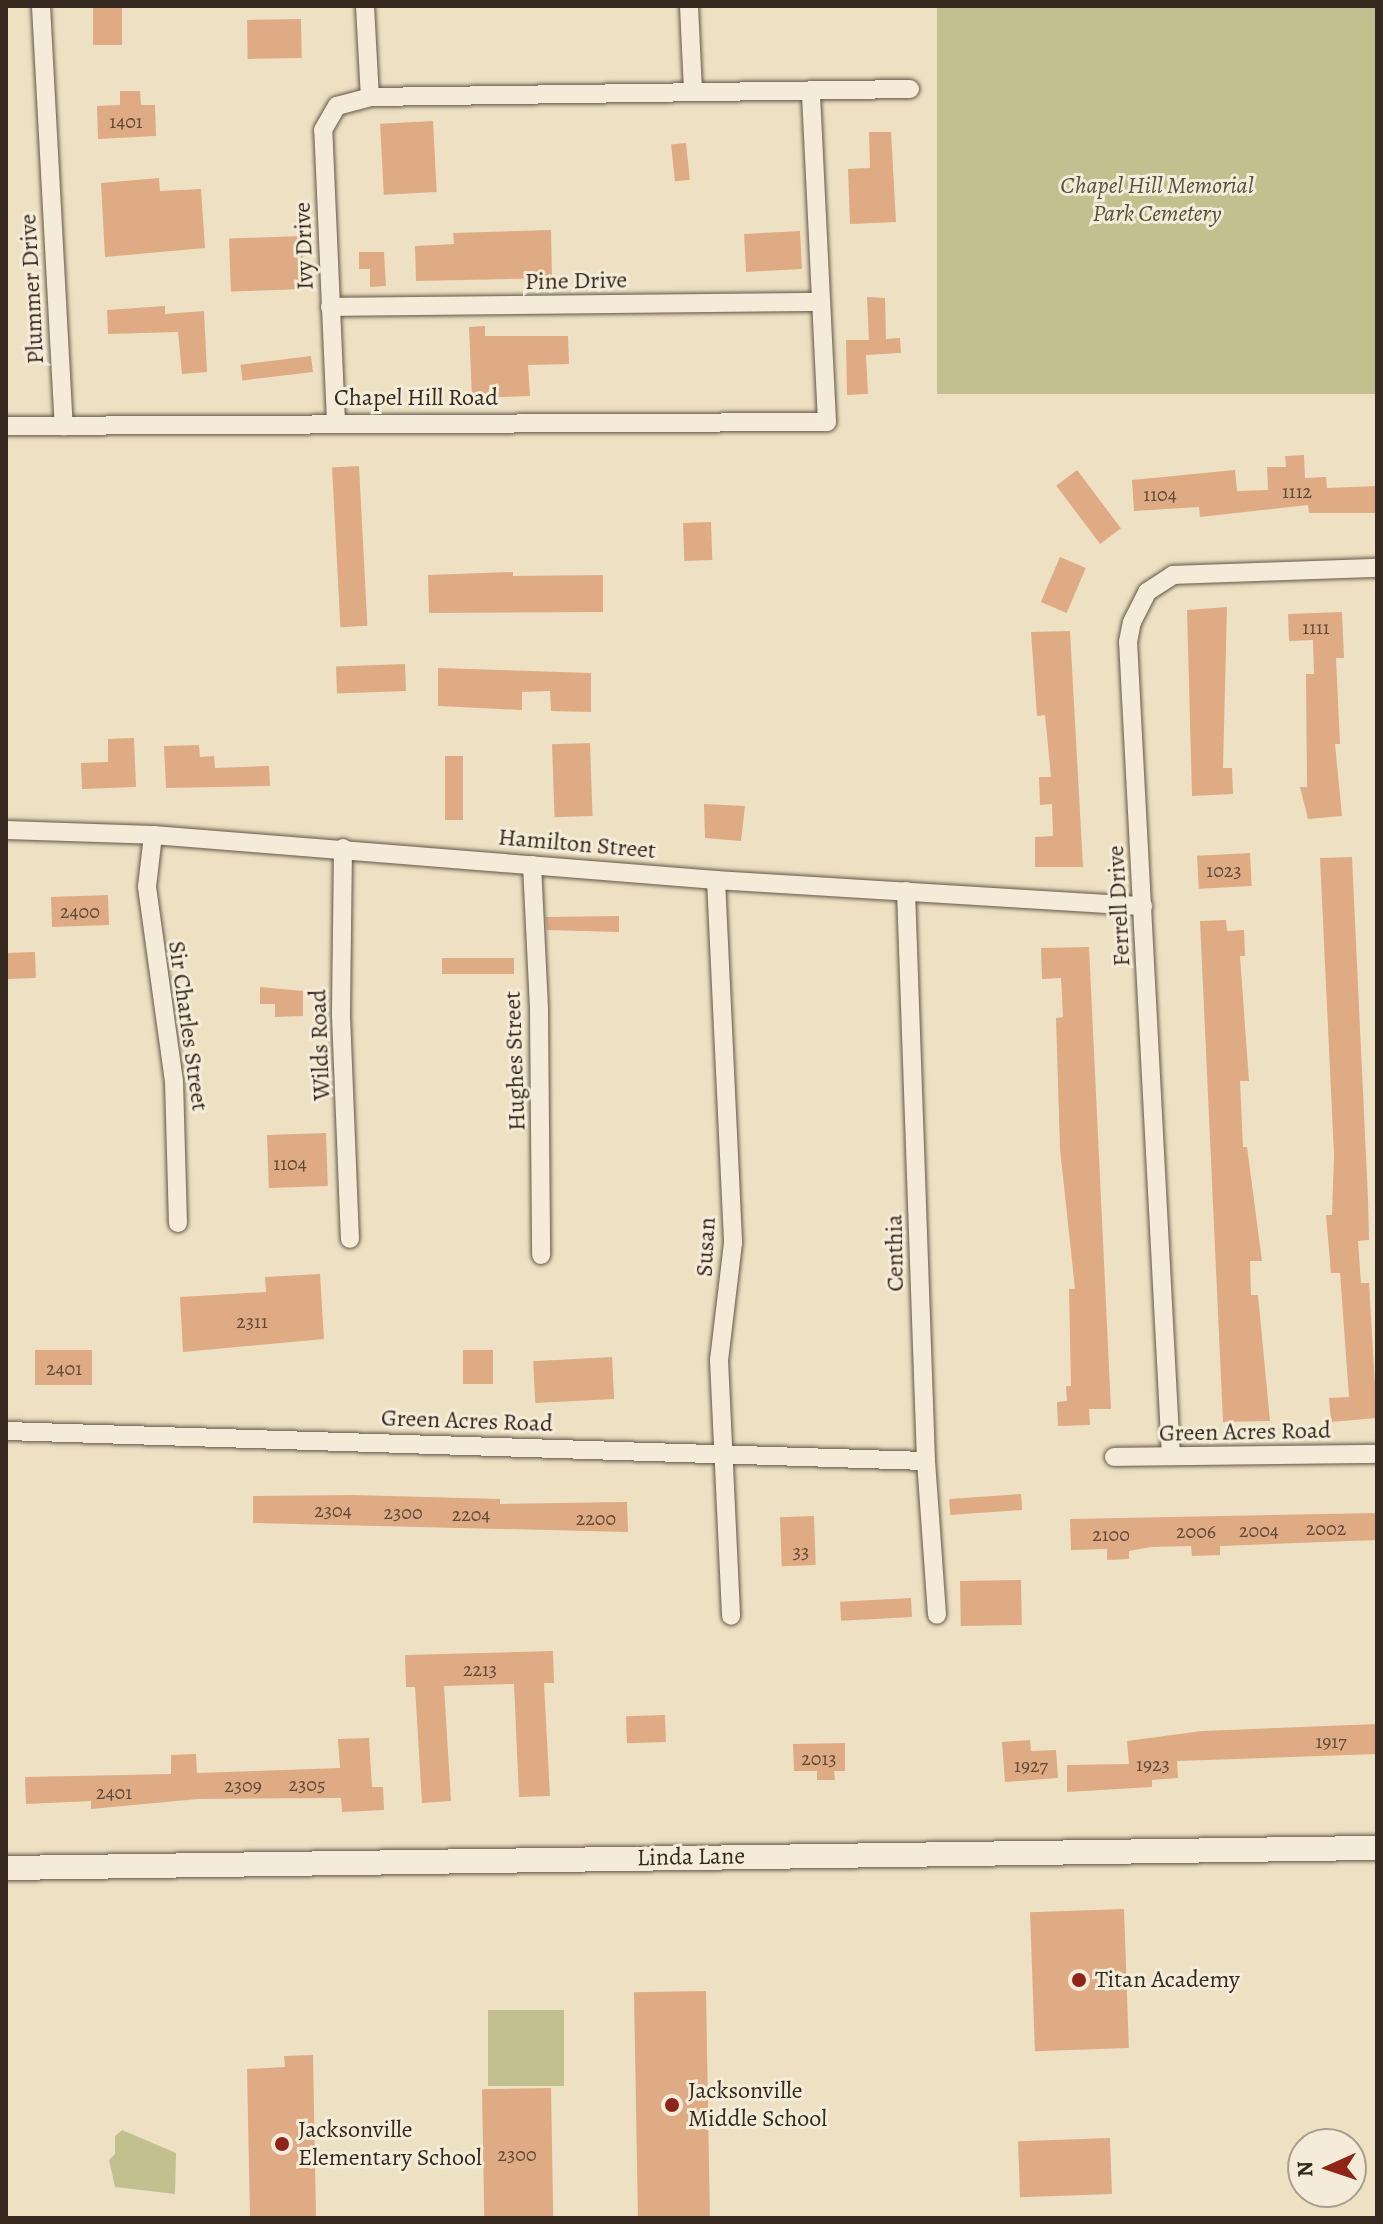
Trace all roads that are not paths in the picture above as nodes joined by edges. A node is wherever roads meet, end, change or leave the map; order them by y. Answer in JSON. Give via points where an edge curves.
{"nodes":[{"id":1,"x":41,"y":6,"type":"edge"},
{"id":2,"x":365,"y":6,"type":"edge"},
{"id":3,"x":689,"y":6,"type":"edge"},
{"id":4,"x":910,"y":89,"type":"dead end"},
{"id":5,"x":811,"y":90,"type":"junction"},
{"id":6,"x":693,"y":91,"type":"junction"},
{"id":7,"x":370,"y":97,"type":"junction"},
{"id":8,"x":821,"y":302,"type":"junction"},
{"id":9,"x":330,"y":307,"type":"junction"},
{"id":10,"x":336,"y":422,"type":"junction"},
{"id":11,"x":6,"y":426,"type":"edge"},
{"id":12,"x":64,"y":426,"type":"junction"},
{"id":13,"x":1377,"y":568,"type":"edge"},
{"id":14,"x":6,"y":830,"type":"edge"},
{"id":15,"x":153,"y":835,"type":"junction"},
{"id":16,"x":343,"y":848,"type":"junction"},
{"id":17,"x":532,"y":865,"type":"junction"},
{"id":18,"x":716,"y":880,"type":"junction"},
{"id":19,"x":906,"y":891,"type":"junction"},
{"id":20,"x":1143,"y":906,"type":"junction"},
{"id":21,"x":178,"y":1223,"type":"dead end"},
{"id":22,"x":350,"y":1239,"type":"dead end"},
{"id":23,"x":541,"y":1255,"type":"dead end"},
{"id":24,"x":6,"y":1431,"type":"edge"},
{"id":25,"x":722,"y":1452,"type":"junction"},
{"id":26,"x":1377,"y":1454,"type":"edge"},
{"id":27,"x":1171,"y":1456,"type":"junction"},
{"id":28,"x":1114,"y":1457,"type":"dead end"},
{"id":29,"x":926,"y":1461,"type":"junction"},
{"id":30,"x":937,"y":1615,"type":"dead end"},
{"id":31,"x":731,"y":1616,"type":"dead end"},
{"id":32,"x":1377,"y":1848,"type":"edge"},
{"id":33,"x":6,"y":1868,"type":"edge"}],
"edges":[{"from":1,"to":12,"type":"street","name":"Plummer Drive"},
{"from":2,"to":7,"type":"street"},
{"from":3,"to":6,"type":"street"},
{"from":4,"to":5,"type":"street"},
{"from":5,"to":6,"type":"street"},
{"from":5,"to":8,"type":"street"},
{"from":6,"to":7,"type":"street","name":"Ivy Drive"},
{"from":7,"to":9,"type":"street","name":"Ivy Drive","via":[[337,106],[323,130]]},
{"from":8,"to":9,"type":"street","name":"Pine Drive"},
{"from":8,"to":10,"type":"street","name":"Chapel Hill Road","via":[[827,422]]},
{"from":9,"to":10,"type":"street","name":"Ivy Drive"},
{"from":10,"to":12,"type":"street","name":"Chapel Hill Road"},
{"from":11,"to":12,"type":"street","name":"Chapel Hill Road"},
{"from":13,"to":20,"type":"street","name":"Ferrell Drive","via":[[1191,572],[1162,578],[1147,592],[1128,642]]},
{"from":14,"to":15,"type":"street","name":"Hamilton Street"},
{"from":15,"to":16,"type":"street","name":"Hamilton Street"},
{"from":15,"to":21,"type":"street","name":"Sir Charles Street","via":[[147,887],[174,1081]]},
{"from":16,"to":17,"type":"street","name":"Hamilton Street"},
{"from":16,"to":22,"type":"street","name":"Wilds Road","via":[[341,1016]]},
{"from":17,"to":18,"type":"street","name":"Hamilton Street"},
{"from":17,"to":23,"type":"street","name":"Hughes Street","via":[[540,1025]]},
{"from":18,"to":19,"type":"street","name":"Hamilton Street"},
{"from":18,"to":25,"type":"street","name":"Susan","via":[[733,1243],[719,1360]]},
{"from":19,"to":20,"type":"street","name":"Hamilton Street"},
{"from":19,"to":29,"type":"street","name":"Centhia"},
{"from":20,"to":27,"type":"street","name":"Ferrell Drive"},
{"from":24,"to":25,"type":"street","name":"Green Acres Road"},
{"from":25,"to":29,"type":"street","name":"Green Acres Road"},
{"from":25,"to":31,"type":"street","name":"Susan"},
{"from":26,"to":27,"type":"street","name":"Green Acres Road"},
{"from":27,"to":28,"type":"street","name":"Green Acres Road"},
{"from":29,"to":30,"type":"street","name":"Centhia"},
{"from":32,"to":33,"type":"street","name":"Linda Lane"}]}
